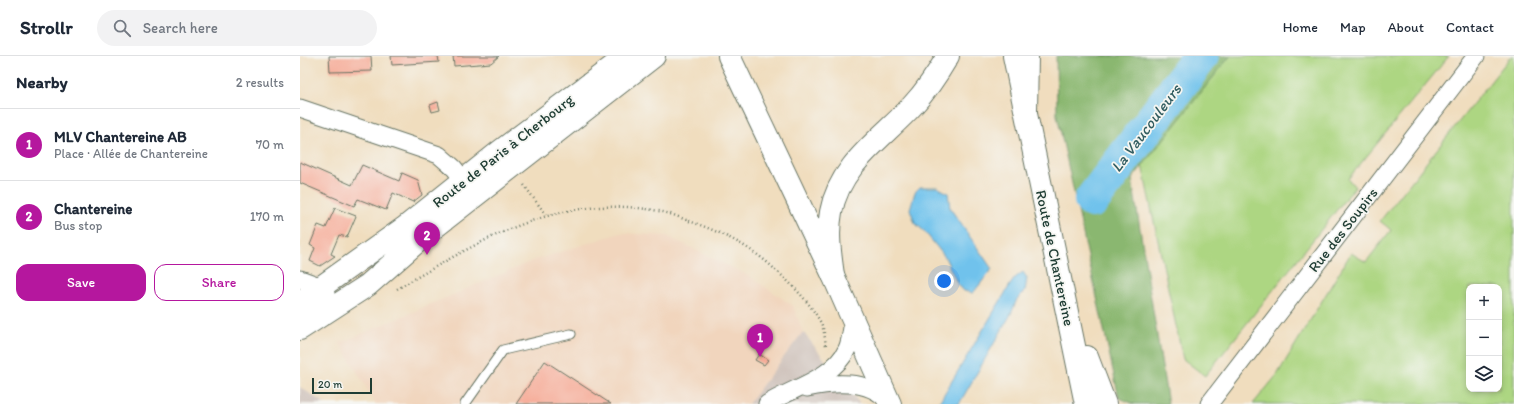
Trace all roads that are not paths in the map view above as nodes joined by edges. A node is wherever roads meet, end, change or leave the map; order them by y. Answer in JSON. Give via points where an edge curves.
{"nodes":[{"id":1,"x":627,"y":56,"type":"edge"},
{"id":2,"x":654,"y":56,"type":"edge"},
{"id":3,"x":931,"y":56,"type":"edge"},
{"id":4,"x":948,"y":56,"type":"edge"},
{"id":5,"x":1014,"y":56,"type":"edge"},
{"id":6,"x":1027,"y":56,"type":"edge"},
{"id":7,"x":1476,"y":56,"type":"edge"},
{"id":8,"x":730,"y":57,"type":"edge"},
{"id":9,"x":300,"y":108,"type":"edge"},
{"id":10,"x":1026,"y":111,"type":"junction"},
{"id":11,"x":898,"y":120,"type":"junction"},
{"id":12,"x":470,"y":188,"type":"junction"},
{"id":13,"x":833,"y":275,"type":"junction"},
{"id":14,"x":300,"y":279,"type":"edge"},
{"id":15,"x":322,"y":288,"type":"junction"},
{"id":16,"x":1063,"y":296,"type":"junction"},
{"id":17,"x":300,"y":302,"type":"edge"},
{"id":18,"x":300,"y":316,"type":"edge"},
{"id":19,"x":853,"y":322,"type":"junction"},
{"id":20,"x":300,"y":329,"type":"edge"},
{"id":21,"x":571,"y":334,"type":"dead end"},
{"id":22,"x":789,"y":392,"type":"junction"},
{"id":23,"x":889,"y":403,"type":"edge"},
{"id":24,"x":465,"y":404,"type":"edge"},
{"id":25,"x":767,"y":404,"type":"edge"},
{"id":26,"x":1086,"y":404,"type":"edge"},
{"id":27,"x":1105,"y":404,"type":"edge"},
{"id":28,"x":1209,"y":404,"type":"edge"}],
"edges":[{"from":1,"to":12,"type":"main road","name":"Route de Paris à Cherbourg"},
{"from":2,"to":12,"type":"main road"},
{"from":3,"to":11,"type":"main road","via":[[914,95]]},
{"from":4,"to":11,"type":"main road","via":[[924,92]]},
{"from":5,"to":10,"type":"main road"},
{"from":6,"to":10,"type":"main road"},
{"from":7,"to":28,"type":"street","name":"Rue des Soupirs"},
{"from":8,"to":13,"type":"main road"},
{"from":9,"to":12,"type":"street","via":[[439,155]]},
{"from":10,"to":16,"type":"main road","name":"Route de Chantereine"},
{"from":11,"to":13,"type":"main road","via":[[850,168],[835,198],[829,224]]},
{"from":12,"to":15,"type":"main road","name":"Route de Paris à Cherbourg","via":[[404,228]]},
{"from":12,"to":20,"type":"main road","via":[[426,234],[368,285]]},
{"from":13,"to":19,"type":"main road"},
{"from":14,"to":15,"type":"street"},
{"from":15,"to":17,"type":"main road","name":"Route de Paris à Cherbourg"},
{"from":15,"to":18,"type":"street","via":[[326,294],[324,301]]},
{"from":16,"to":26,"type":"main road","name":"Route de Chantereine"},
{"from":16,"to":27,"type":"main road"},
{"from":19,"to":22,"type":"street","via":[[847,349],[833,367]]},
{"from":19,"to":23,"type":"main road"},
{"from":21,"to":24,"type":"lane","via":[[503,350]]},
{"from":22,"to":23,"type":"street","via":[[824,384],[851,385],[867,388],[884,396]]},
{"from":22,"to":25,"type":"street"}]}
